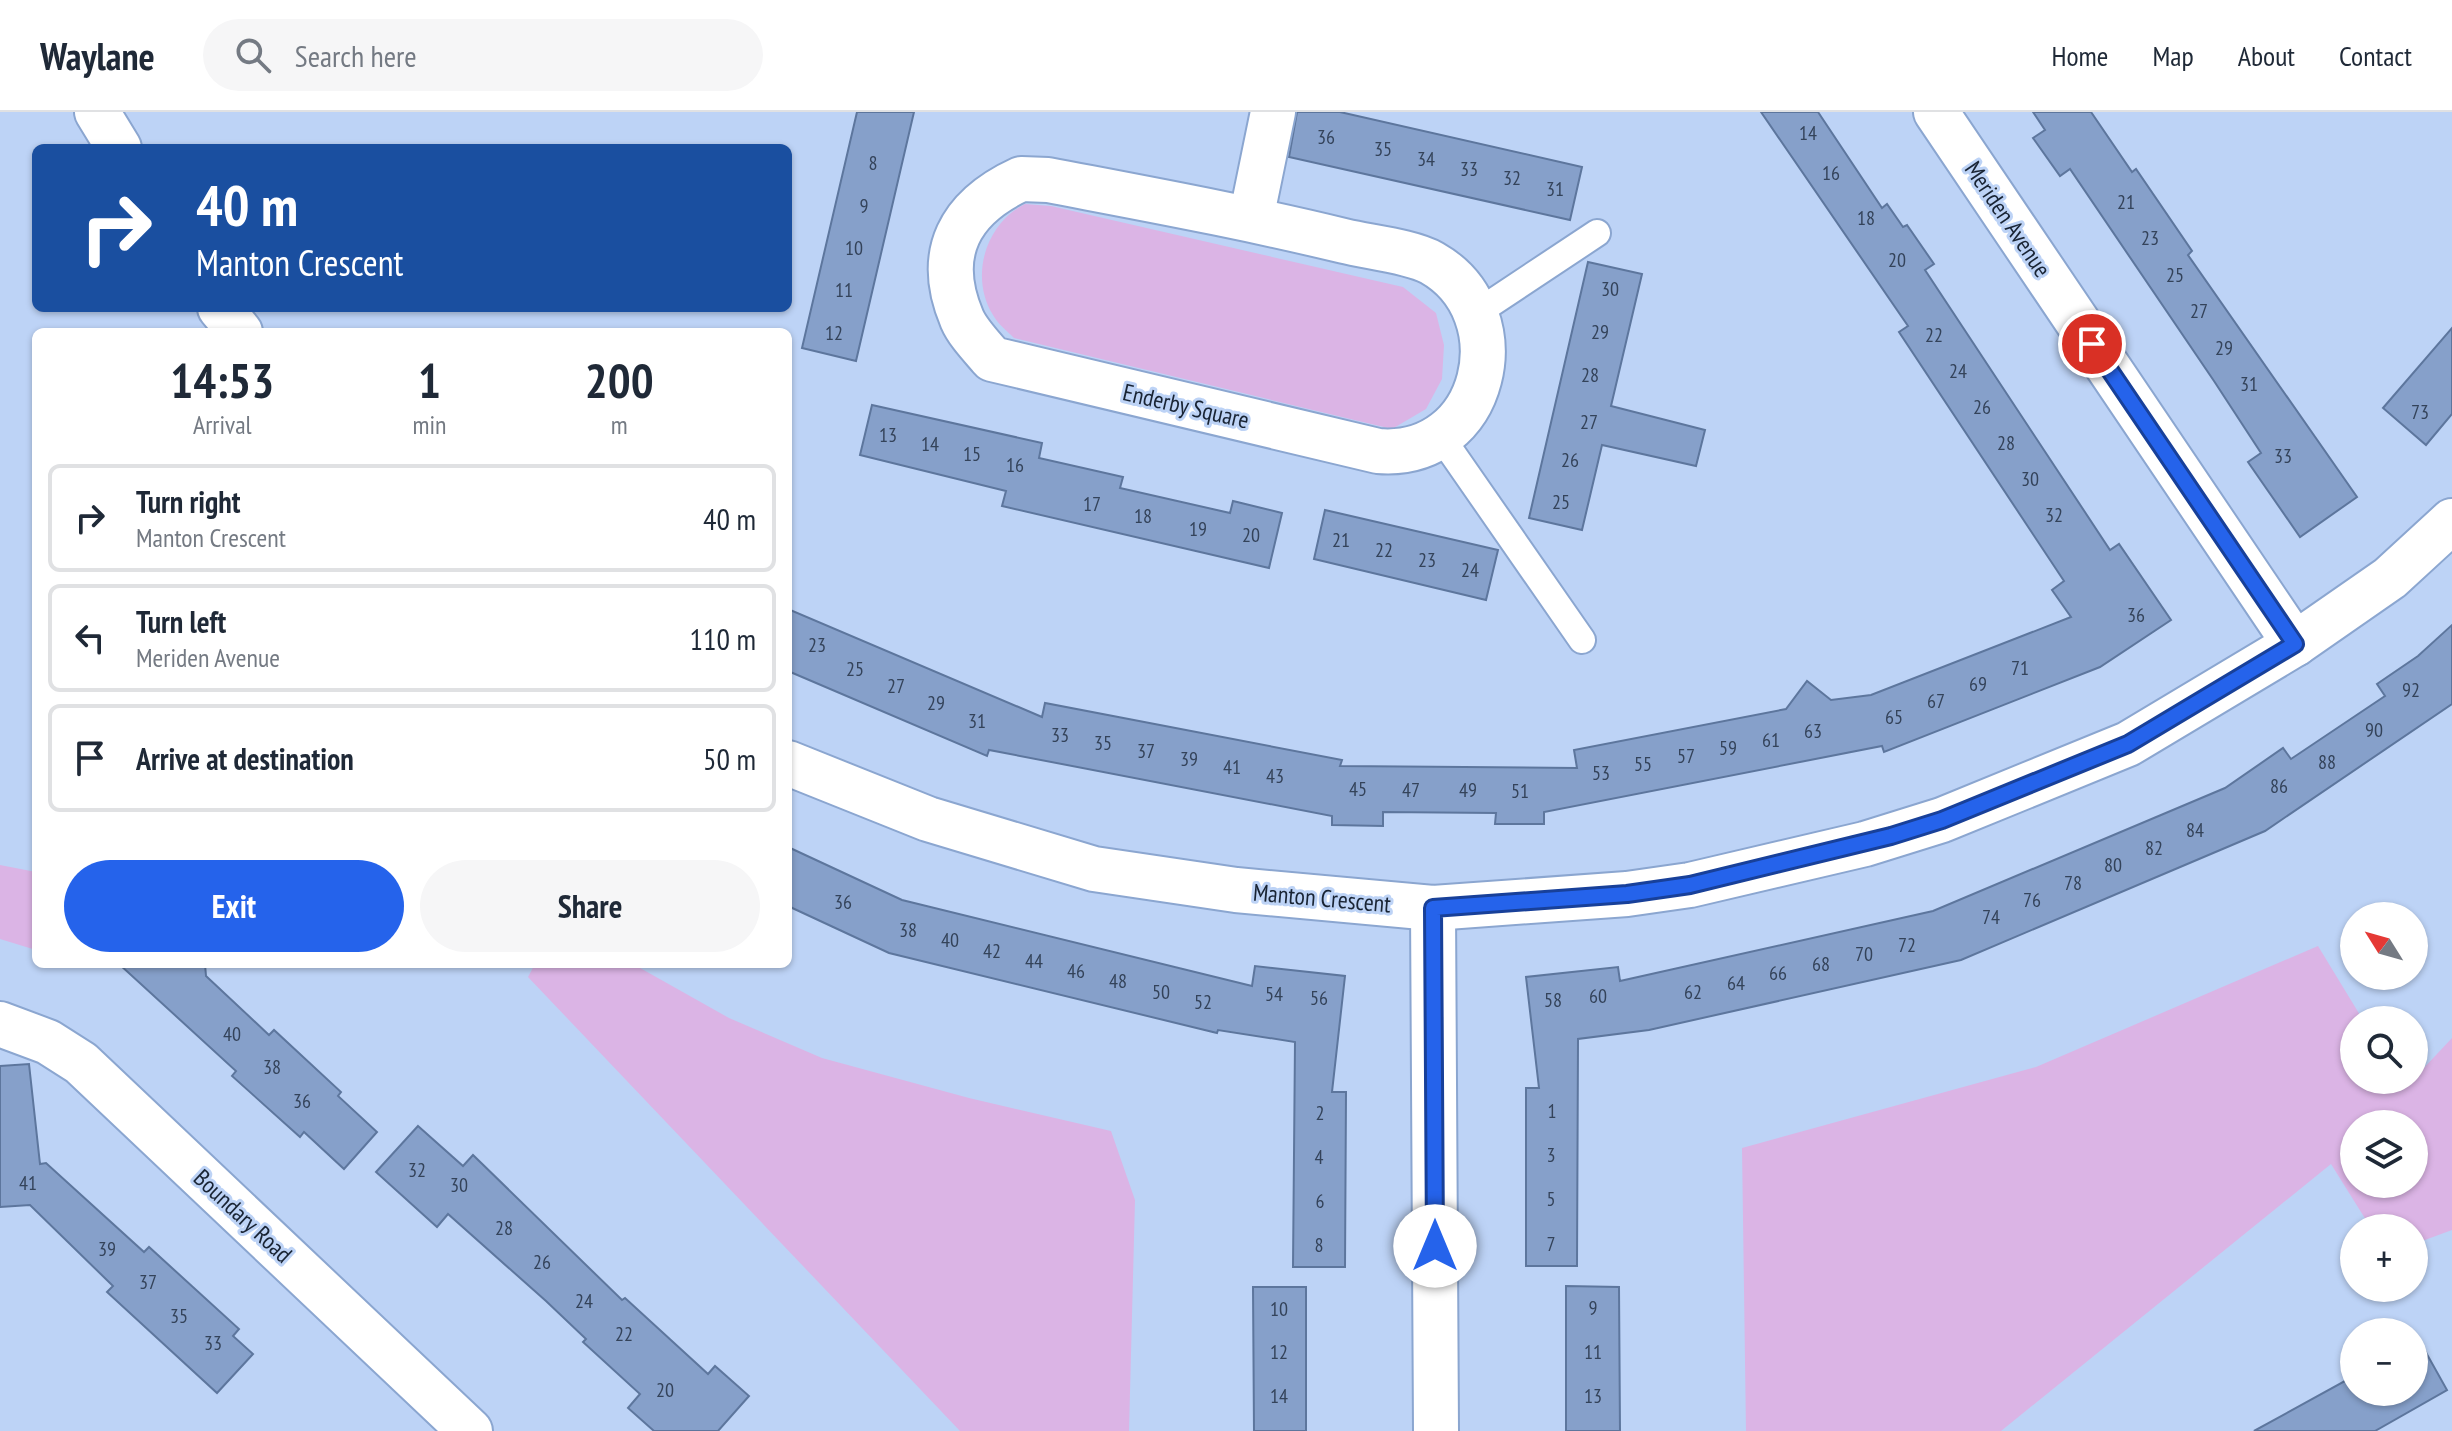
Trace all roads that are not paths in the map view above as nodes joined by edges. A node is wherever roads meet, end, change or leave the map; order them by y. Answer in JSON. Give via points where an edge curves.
{"nodes":[{"id":1,"x":97,"y":112,"type":"edge"},
{"id":2,"x":1273,"y":112,"type":"edge"},
{"id":3,"x":1936,"y":112,"type":"edge"},
{"id":4,"x":117,"y":144,"type":"edge"},
{"id":5,"x":1251,"y":219,"type":"junction"},
{"id":6,"x":1597,"y":233,"type":"dead end"},
{"id":7,"x":223,"y":312,"type":"edge"},
{"id":8,"x":1475,"y":314,"type":"junction"},
{"id":9,"x":237,"y":328,"type":"edge"},
{"id":10,"x":1441,"y":437,"type":"junction"},
{"id":11,"x":2452,"y":521,"type":"edge"},
{"id":12,"x":1582,"y":640,"type":"dead end"},
{"id":13,"x":2295,"y":644,"type":"junction"},
{"id":14,"x":792,"y":765,"type":"edge"},
{"id":15,"x":1433,"y":908,"type":"junction"},
{"id":16,"x":0,"y":1024,"type":"edge"},
{"id":17,"x":470,"y":1431,"type":"edge"},
{"id":18,"x":1436,"y":1431,"type":"edge"}],
"edges":[{"from":1,"to":4,"type":"street"},
{"from":2,"to":5,"type":"street"},
{"from":3,"to":13,"type":"street","name":"Meriden Avenue"},
{"from":5,"to":8,"type":"street","name":"Enderby Square","via":[[1430,262],[1456,281]]},
{"from":5,"to":10,"type":"street","name":"Enderby Square","via":[[1021,179],[990,194],[965,221],[952,251],[963,321],[992,359],[1021,368],[1378,451],[1399,453]]},
{"from":6,"to":8,"type":"lane"},
{"from":7,"to":9,"type":"street"},
{"from":8,"to":10,"type":"street","name":"Enderby Square","via":[[1482,356],[1476,391],[1463,419]]},
{"from":10,"to":12,"type":"lane"},
{"from":11,"to":13,"type":"street","name":"Manton Crescent","via":[[2390,578]]},
{"from":13,"to":15,"type":"street","name":"Manton Crescent","via":[[2128,744],[1891,836],[1690,885]]},
{"from":14,"to":15,"type":"street","name":"Manton Crescent","via":[[928,819],[1094,869],[1236,890]]},
{"from":15,"to":18,"type":"street"},
{"from":16,"to":17,"type":"street","name":"Boundary Road","via":[[48,1042],[81,1063]]}]}
